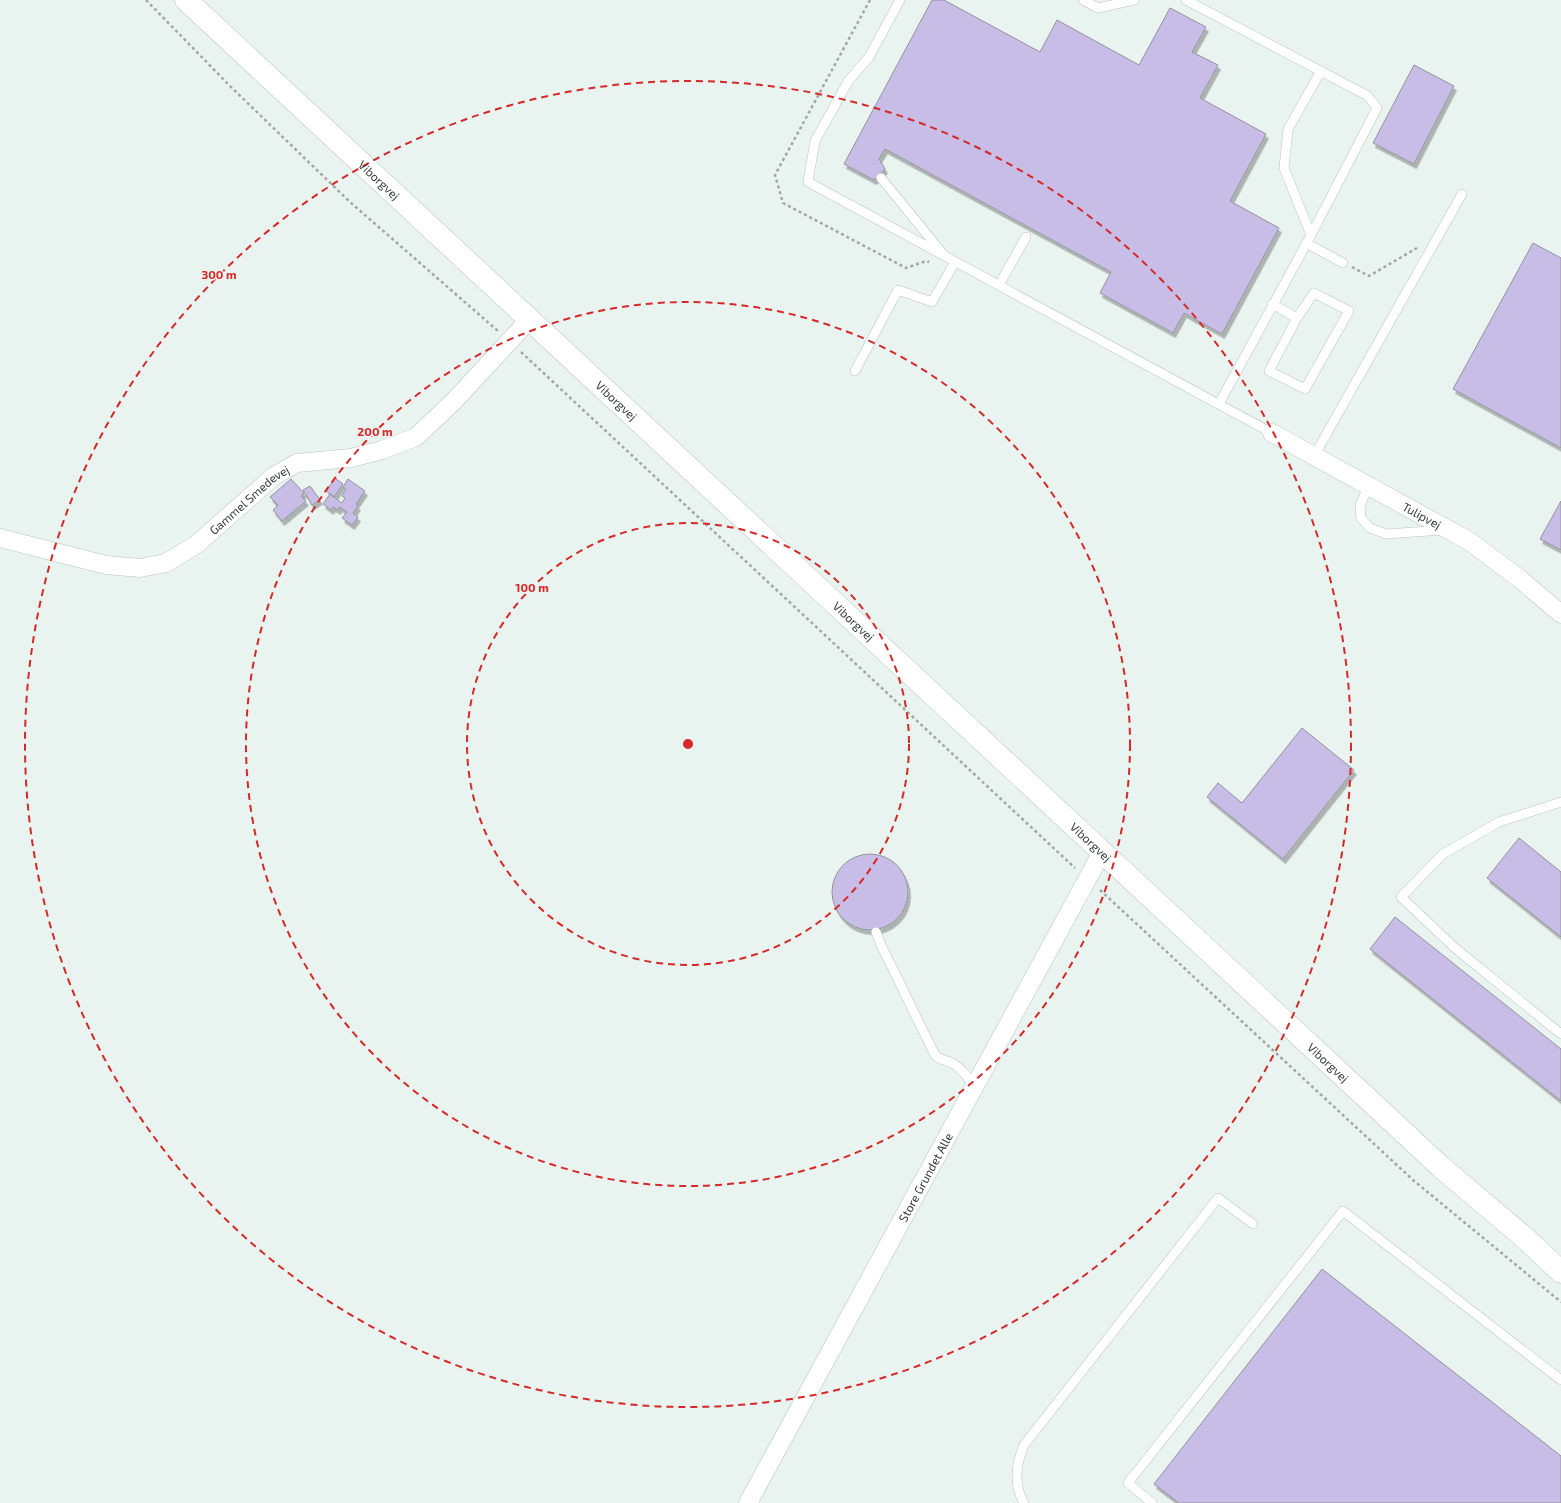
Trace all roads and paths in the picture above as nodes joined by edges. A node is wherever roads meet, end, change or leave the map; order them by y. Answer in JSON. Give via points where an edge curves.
{"nodes":[{"id":1,"x":146,"y":0,"type":"edge"},
{"id":2,"x":186,"y":0,"type":"edge"},
{"id":3,"x":900,"y":0,"type":"edge"},
{"id":4,"x":1083,"y":0,"type":"edge"},
{"id":5,"x":1134,"y":0,"type":"edge"},
{"id":6,"x":1186,"y":0,"type":"edge"},
{"id":7,"x":1321,"y":71,"type":"junction"},
{"id":8,"x":881,"y":178,"type":"dead end"},
{"id":9,"x":1462,"y":194,"type":"dead end"},
{"id":10,"x":1026,"y":236,"type":"dead end"},
{"id":11,"x":1438,"y":236,"type":"junction"},
{"id":12,"x":1308,"y":239,"type":"junction"},
{"id":13,"x":951,"y":260,"type":"junction"},
{"id":14,"x":1344,"y":263,"type":"joint"},
{"id":15,"x":999,"y":285,"type":"junction"},
{"id":16,"x":1272,"y":304,"type":"junction"},
{"id":17,"x":1297,"y":318,"type":"junction"},
{"id":18,"x":530,"y":319,"type":"junction"},
{"id":19,"x":508,"y":340,"type":"junction"},
{"id":20,"x":855,"y":371,"type":"dead end"},
{"id":21,"x":1219,"y":404,"type":"junction"},
{"id":22,"x":1272,"y":433,"type":"joint"},
{"id":23,"x":1314,"y":456,"type":"junction"},
{"id":24,"x":1376,"y":490,"type":"junction"},
{"id":25,"x":1450,"y":530,"type":"junction"},
{"id":26,"x":0,"y":538,"type":"edge"},
{"id":27,"x":1561,"y":614,"type":"edge"},
{"id":28,"x":1561,"y":802,"type":"edge"},
{"id":29,"x":1102,"y":852,"type":"junction"},
{"id":30,"x":1087,"y":878,"type":"junction"},
{"id":31,"x":876,"y":932,"type":"dead end"},
{"id":32,"x":1561,"y":1034,"type":"edge"},
{"id":33,"x":974,"y":1087,"type":"junction"},
{"id":34,"x":1253,"y":1224,"type":"dead end"},
{"id":35,"x":1526,"y":1238,"type":"junction"},
{"id":36,"x":1561,"y":1261,"type":"edge"},
{"id":37,"x":1561,"y":1272,"type":"edge"},
{"id":38,"x":1561,"y":1302,"type":"edge"},
{"id":39,"x":1561,"y":1380,"type":"edge"},
{"id":40,"x":748,"y":1503,"type":"edge"},
{"id":41,"x":1024,"y":1503,"type":"edge"},
{"id":42,"x":1152,"y":1503,"type":"edge"}],
"edges":[{"from":1,"to":19,"type":"path","via":[[231,87],[350,202]]},
{"from":2,"to":18,"type":"street","name":"Viborgvej"},
{"from":3,"to":13,"type":"lane","via":[[869,57],[849,80],[815,141],[808,182]]},
{"from":4,"to":5,"type":"lane","via":[[1098,8]]},
{"from":6,"to":7,"type":"lane"},
{"from":7,"to":12,"type":"lane","via":[[1288,129],[1284,168]]},
{"from":7,"to":12,"type":"lane","via":[[1368,96],[1377,108]]},
{"from":8,"to":13,"type":"lane"},
{"from":9,"to":11,"type":"lane"},
{"from":10,"to":15,"type":"lane"},
{"from":11,"to":14,"type":"path","via":[[1369,276]]},
{"from":11,"to":23,"type":"lane"},
{"from":12,"to":14,"type":"lane"},
{"from":12,"to":16,"type":"lane"},
{"from":13,"to":15,"type":"lane"},
{"from":13,"to":20,"type":"lane","via":[[932,302],[898,290]]},
{"from":15,"to":21,"type":"lane"},
{"from":16,"to":17,"type":"lane"},
{"from":16,"to":21,"type":"lane"},
{"from":17,"to":17,"type":"lane","via":[[1269,371],[1305,389],[1349,311],[1314,293]]},
{"from":18,"to":19,"type":"street","name":"Gammel Smedevej"},
{"from":18,"to":29,"type":"street","name":"Viborgvej"},
{"from":19,"to":26,"type":"street","name":"Gammel Smedevej","via":[[454,401],[416,437],[351,458],[297,463],[274,476],[197,544],[166,563],[140,568],[106,565]]},
{"from":19,"to":30,"type":"path"},
{"from":21,"to":22,"type":"lane"},
{"from":22,"to":23,"type":"street","name":"Tulipvej"},
{"from":23,"to":24,"type":"street","name":"Tulipvej"},
{"from":24,"to":25,"type":"street","name":"Tulipvej"},
{"from":24,"to":25,"type":"lane","via":[[1365,494],[1360,506],[1361,518],[1370,528],[1386,534]]},
{"from":25,"to":27,"type":"street","name":"Tulipvej","via":[[1514,574]]},
{"from":28,"to":32,"type":"lane","via":[[1499,822],[1443,854],[1401,897],[1455,948]]},
{"from":29,"to":30,"type":"street","name":"Store Grundet Alle"},
{"from":29,"to":35,"type":"street","name":"Viborgvej","via":[[1441,1167]]},
{"from":30,"to":33,"type":"street","name":"Store Grundet Alle"},
{"from":30,"to":38,"type":"path","via":[[1413,1180]]},
{"from":31,"to":33,"type":"lane","via":[[880,945],[935,1055],[939,1060],[951,1062],[959,1068]]},
{"from":33,"to":40,"type":"street","name":"Store Grundet Alle"},
{"from":34,"to":41,"type":"lane","via":[[1218,1198],[1024,1445],[1018,1461],[1017,1478]]},
{"from":35,"to":36,"type":"street","name":"Viborgvej"},
{"from":35,"to":37,"type":"street","name":"Viborgvej"},
{"from":39,"to":42,"type":"lane","via":[[1343,1211],[1128,1483]]}]}
